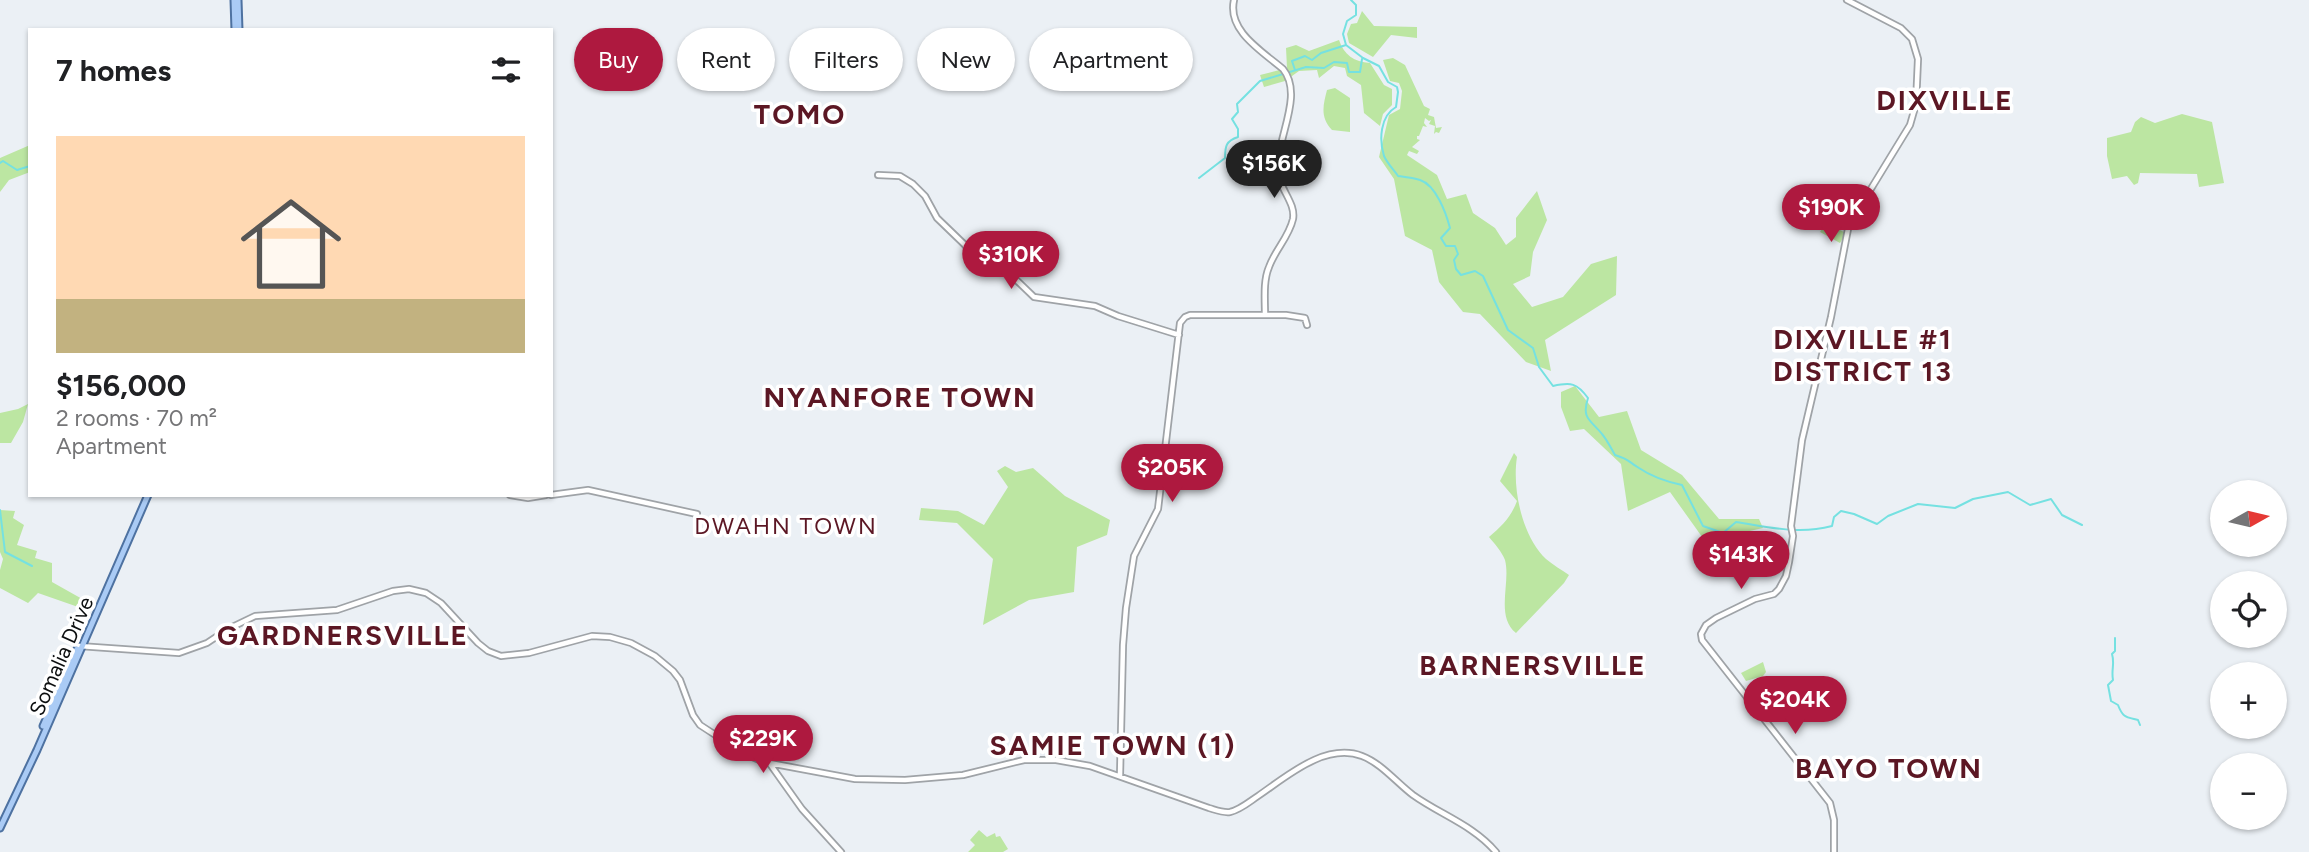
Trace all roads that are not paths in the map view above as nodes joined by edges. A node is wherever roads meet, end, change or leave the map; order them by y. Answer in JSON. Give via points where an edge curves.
{"nodes":[{"id":1,"x":236,"y":0,"type":"edge"},
{"id":2,"x":1234,"y":0,"type":"edge"},
{"id":3,"x":1847,"y":0,"type":"edge"},
{"id":4,"x":237,"y":28,"type":"edge"},
{"id":5,"x":878,"y":175,"type":"dead end"},
{"id":6,"x":1265,"y":316,"type":"junction"},
{"id":7,"x":1307,"y":325,"type":"dead end"},
{"id":8,"x":1179,"y":335,"type":"junction"},
{"id":9,"x":553,"y":495,"type":"edge"},
{"id":10,"x":145,"y":497,"type":"edge"},
{"id":11,"x":696,"y":514,"type":"dead end"},
{"id":12,"x":80,"y":646,"type":"junction"},
{"id":13,"x":770,"y":764,"type":"junction"},
{"id":14,"x":1120,"y":776,"type":"junction"},
{"id":15,"x":0,"y":821,"type":"edge"},
{"id":16,"x":0,"y":828,"type":"edge"},
{"id":17,"x":841,"y":852,"type":"edge"},
{"id":18,"x":1496,"y":852,"type":"edge"},
{"id":19,"x":1834,"y":852,"type":"edge"}],
"edges":[{"from":1,"to":4,"type":"main road"},
{"from":2,"to":6,"type":"main road","via":[[1232,12],[1242,33],[1283,69],[1292,89],[1278,168],[1281,188],[1294,212],[1291,227],[1267,270]]},
{"from":3,"to":19,"type":"main road","via":[[1912,38],[1918,59],[1916,104],[1910,125],[1848,229],[1804,427],[1786,576],[1774,594],[1716,618],[1701,634],[1830,803]]},
{"from":5,"to":8,"type":"main road","via":[[900,176],[913,184],[973,258],[1009,273],[1034,297],[1095,306]]},
{"from":6,"to":7,"type":"main road","via":[[1305,318]]},
{"from":6,"to":8,"type":"main road","via":[[1190,315],[1182,319]]},
{"from":8,"to":14,"type":"main road","via":[[1158,509],[1134,556],[1126,608]]},
{"from":9,"to":11,"type":"main road","via":[[588,490]]},
{"from":10,"to":12,"type":"main road","name":"Somalia Drive"},
{"from":12,"to":13,"type":"main road","via":[[179,653],[255,616],[338,611],[409,589],[441,603],[478,643],[501,656],[592,636],[631,643],[673,670],[701,725],[743,753]]},
{"from":12,"to":15,"type":"main road","name":"Somalia Drive"},
{"from":12,"to":16,"type":"main road","name":"Somalia Drive"},
{"from":13,"to":14,"type":"main road","via":[[855,779],[905,780],[963,775],[1024,760],[1056,760]]},
{"from":13,"to":17,"type":"main road","via":[[802,810]]},
{"from":14,"to":18,"type":"main road","via":[[1230,812],[1321,757],[1354,753],[1474,830]]}]}
